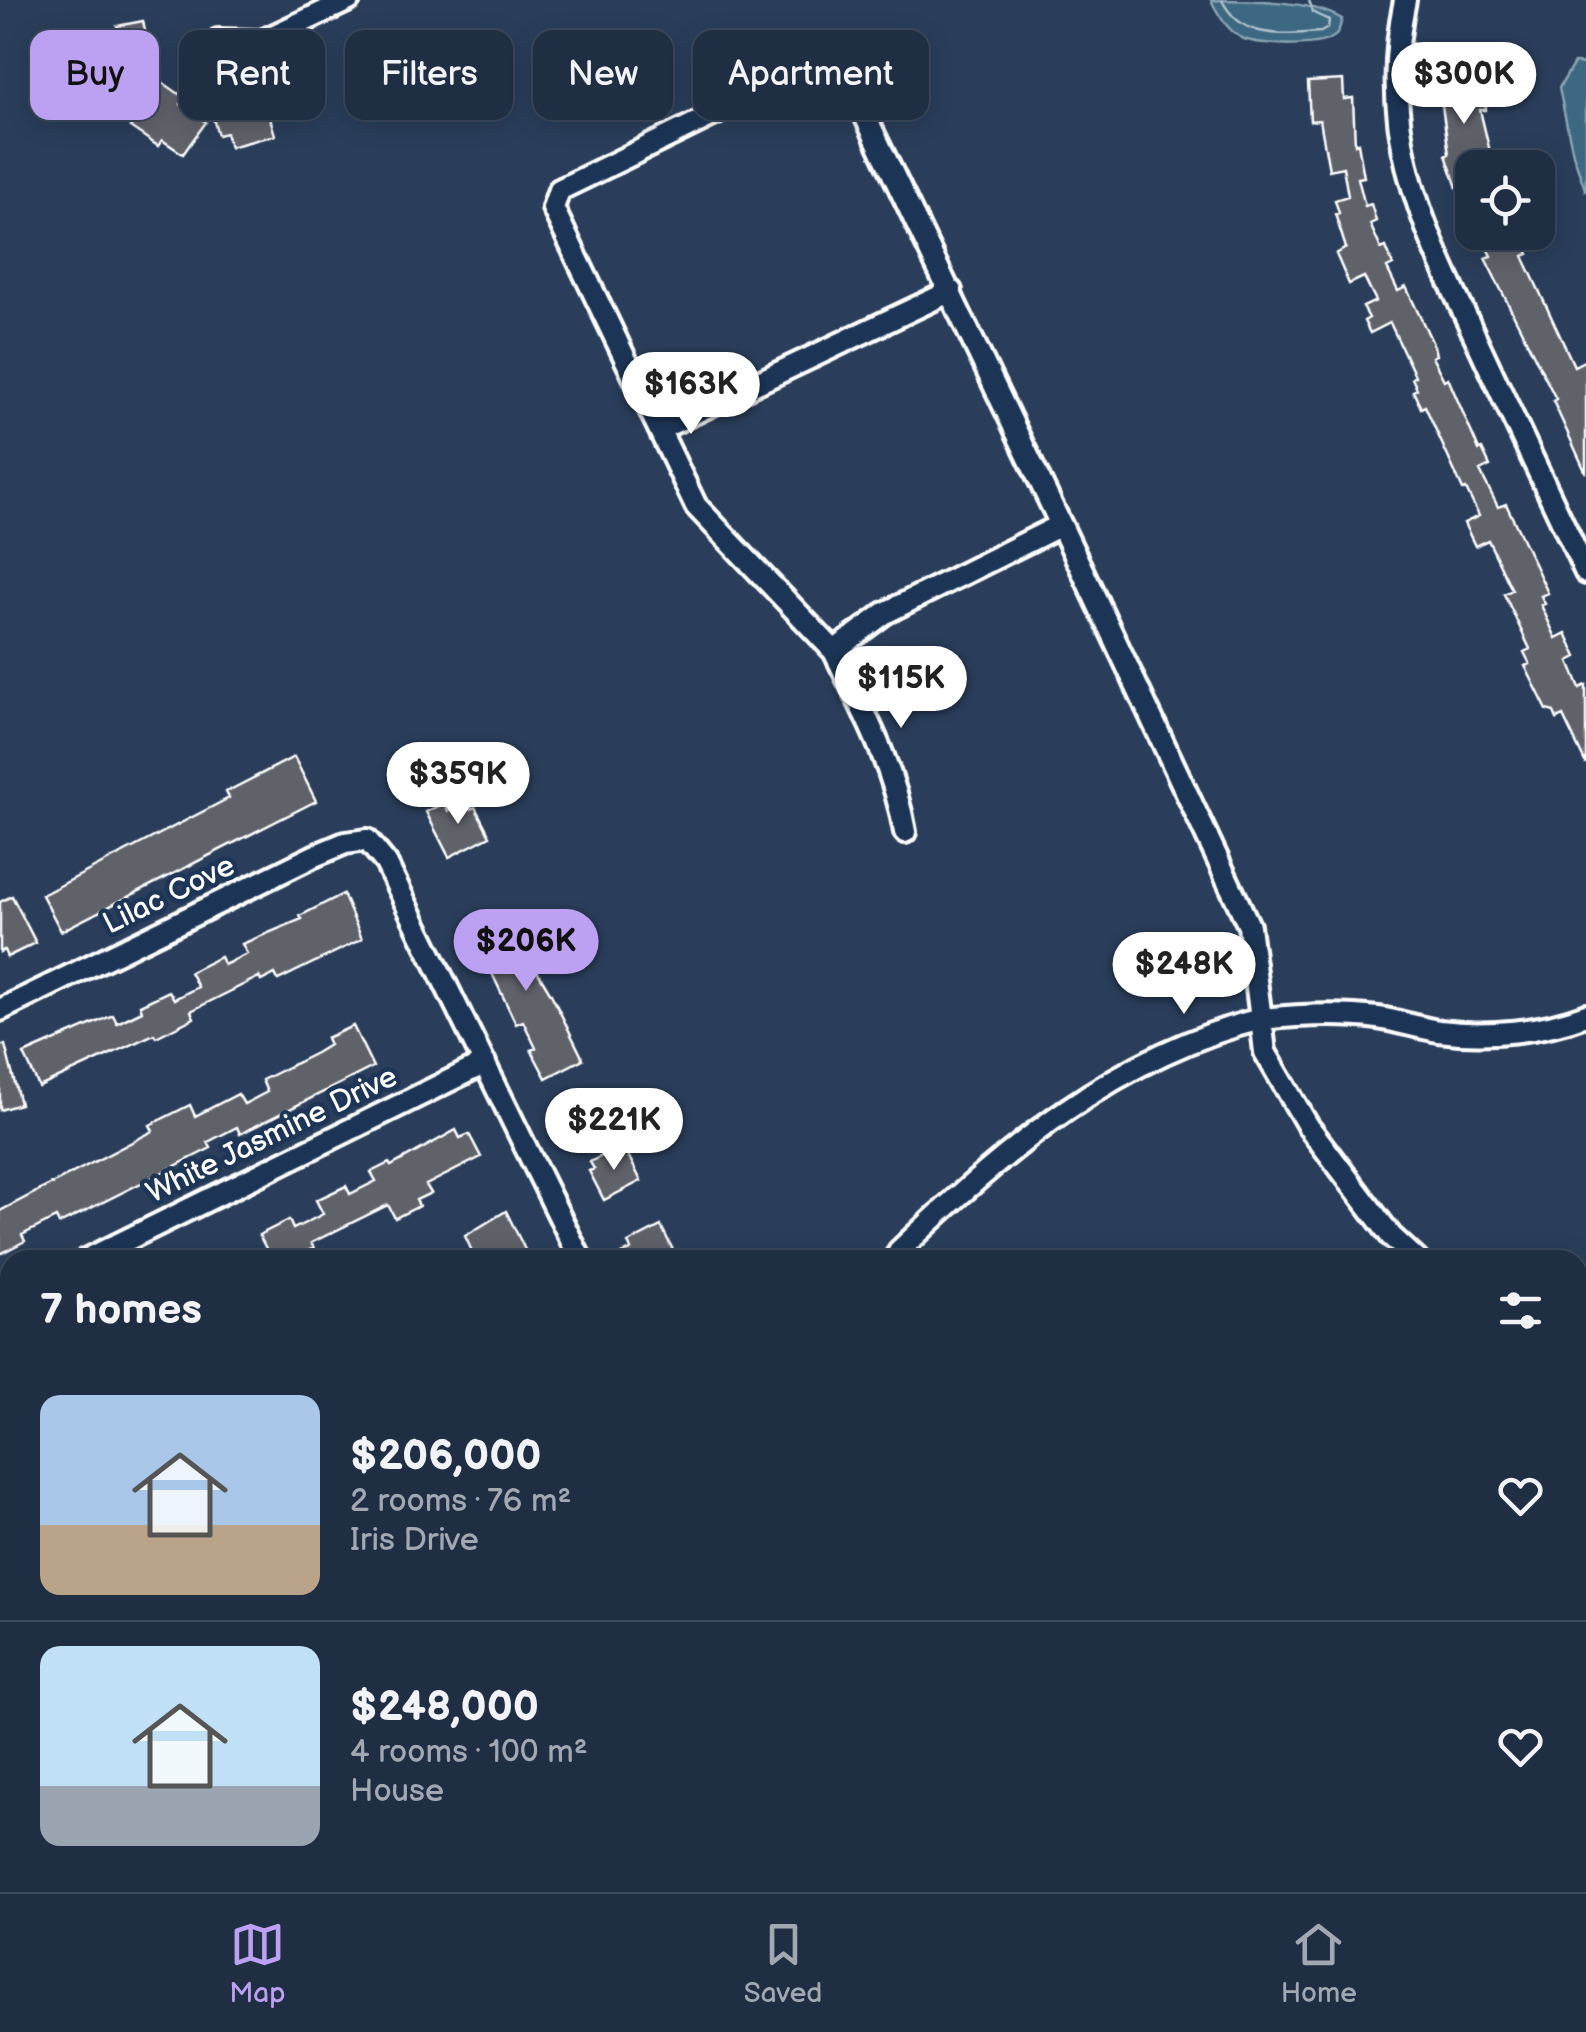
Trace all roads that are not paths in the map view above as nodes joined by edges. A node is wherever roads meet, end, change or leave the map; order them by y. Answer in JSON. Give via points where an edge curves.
{"nodes":[{"id":1,"x":295,"y":0,"type":"edge"},
{"id":2,"x":1405,"y":0,"type":"edge"},
{"id":3,"x":338,"y":2,"type":"edge"},
{"id":4,"x":306,"y":21,"type":"junction"},
{"id":5,"x":286,"y":30,"type":"edge"},
{"id":6,"x":951,"y":292,"type":"junction"},
{"id":7,"x":660,"y":428,"type":"junction"},
{"id":8,"x":1060,"y":525,"type":"junction"},
{"id":9,"x":1586,"y":572,"type":"edge"},
{"id":10,"x":834,"y":651,"type":"junction"},
{"id":11,"x":906,"y":832,"type":"dead end"},
{"id":12,"x":0,"y":1010,"type":"edge"},
{"id":13,"x":1586,"y":1014,"type":"edge"},
{"id":14,"x":1260,"y":1019,"type":"junction"},
{"id":15,"x":485,"y":1063,"type":"junction"},
{"id":16,"x":106,"y":1250,"type":"edge"},
{"id":17,"x":576,"y":1250,"type":"edge"},
{"id":18,"x":901,"y":1250,"type":"edge"},
{"id":19,"x":1407,"y":1250,"type":"edge"}],
"edges":[{"from":1,"to":4,"type":"street"},
{"from":2,"to":9,"type":"street","via":[[1396,42],[1397,85],[1411,186],[1425,230]]},
{"from":3,"to":4,"type":"street"},
{"from":4,"to":5,"type":"street"},
{"from":6,"to":7,"type":"street"},
{"from":6,"to":7,"type":"street","via":[[836,56],[559,190],[553,208]]},
{"from":6,"to":8,"type":"street"},
{"from":7,"to":10,"type":"street","via":[[696,506]]},
{"from":8,"to":10,"type":"street","via":[[898,606]]},
{"from":8,"to":14,"type":"street","via":[[1248,926]]},
{"from":10,"to":11,"type":"street","via":[[876,734]]},
{"from":12,"to":15,"type":"street","name":"Lilac Cove","via":[[314,856],[367,840],[386,863]]},
{"from":13,"to":14,"type":"street","via":[[1558,1025],[1500,1032],[1307,1014]]},
{"from":14,"to":18,"type":"street","via":[[1219,1029],[1123,1073],[1059,1113]]},
{"from":14,"to":19,"type":"street","via":[[1264,1052],[1308,1126]]},
{"from":15,"to":16,"type":"street","name":"White Jasmine Drive"},
{"from":15,"to":17,"type":"street"}]}
